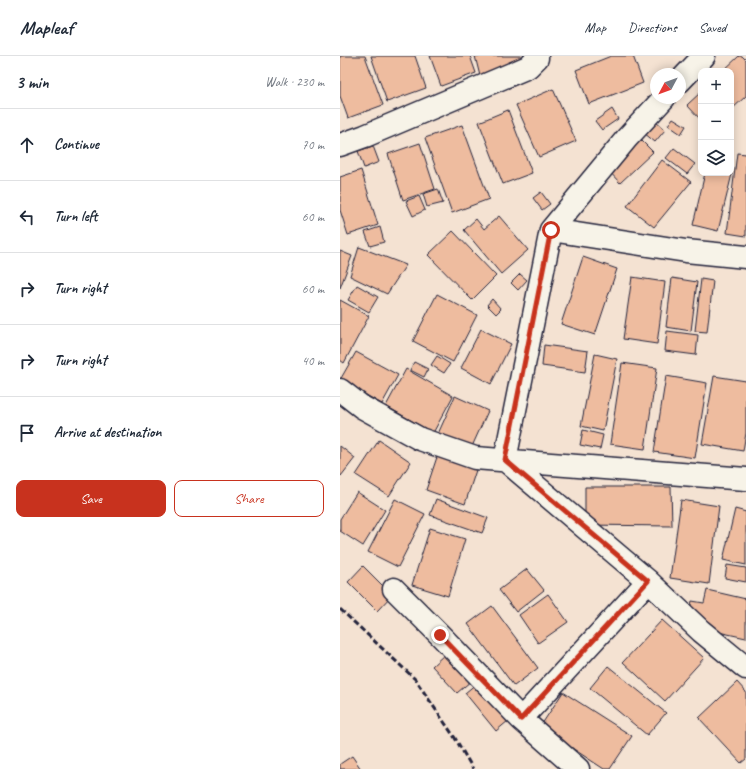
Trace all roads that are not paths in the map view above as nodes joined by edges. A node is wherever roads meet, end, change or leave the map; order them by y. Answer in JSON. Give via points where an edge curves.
{"nodes":[{"id":1,"x":537,"y":56,"type":"edge"},
{"id":2,"x":704,"y":56,"type":"edge"},
{"id":3,"x":686,"y":75,"type":"edge"},
{"id":4,"x":658,"y":104,"type":"edge"},
{"id":5,"x":341,"y":139,"type":"edge"},
{"id":6,"x":551,"y":230,"type":"junction"},
{"id":7,"x":746,"y":257,"type":"edge"},
{"id":8,"x":340,"y":390,"type":"edge"},
{"id":9,"x":505,"y":460,"type":"junction"},
{"id":10,"x":746,"y":479,"type":"edge"},
{"id":11,"x":648,"y":581,"type":"junction"},
{"id":12,"x":394,"y":589,"type":"dead end"},
{"id":13,"x":746,"y":668,"type":"edge"},
{"id":14,"x":521,"y":719,"type":"junction"},
{"id":15,"x":578,"y":769,"type":"edge"}],
"edges":[{"from":1,"to":5,"type":"street","via":[[528,67],[365,136]]},
{"from":2,"to":3,"type":"street"},
{"from":4,"to":6,"type":"street"},
{"from":6,"to":7,"type":"street","via":[[686,251]]},
{"from":6,"to":9,"type":"street"},
{"from":8,"to":9,"type":"street","via":[[362,407],[420,439],[475,458]]},
{"from":9,"to":10,"type":"street"},
{"from":9,"to":11,"type":"street"},
{"from":11,"to":13,"type":"street","via":[[701,631]]},
{"from":11,"to":14,"type":"street"},
{"from":12,"to":14,"type":"street"},
{"from":14,"to":15,"type":"street"}]}
